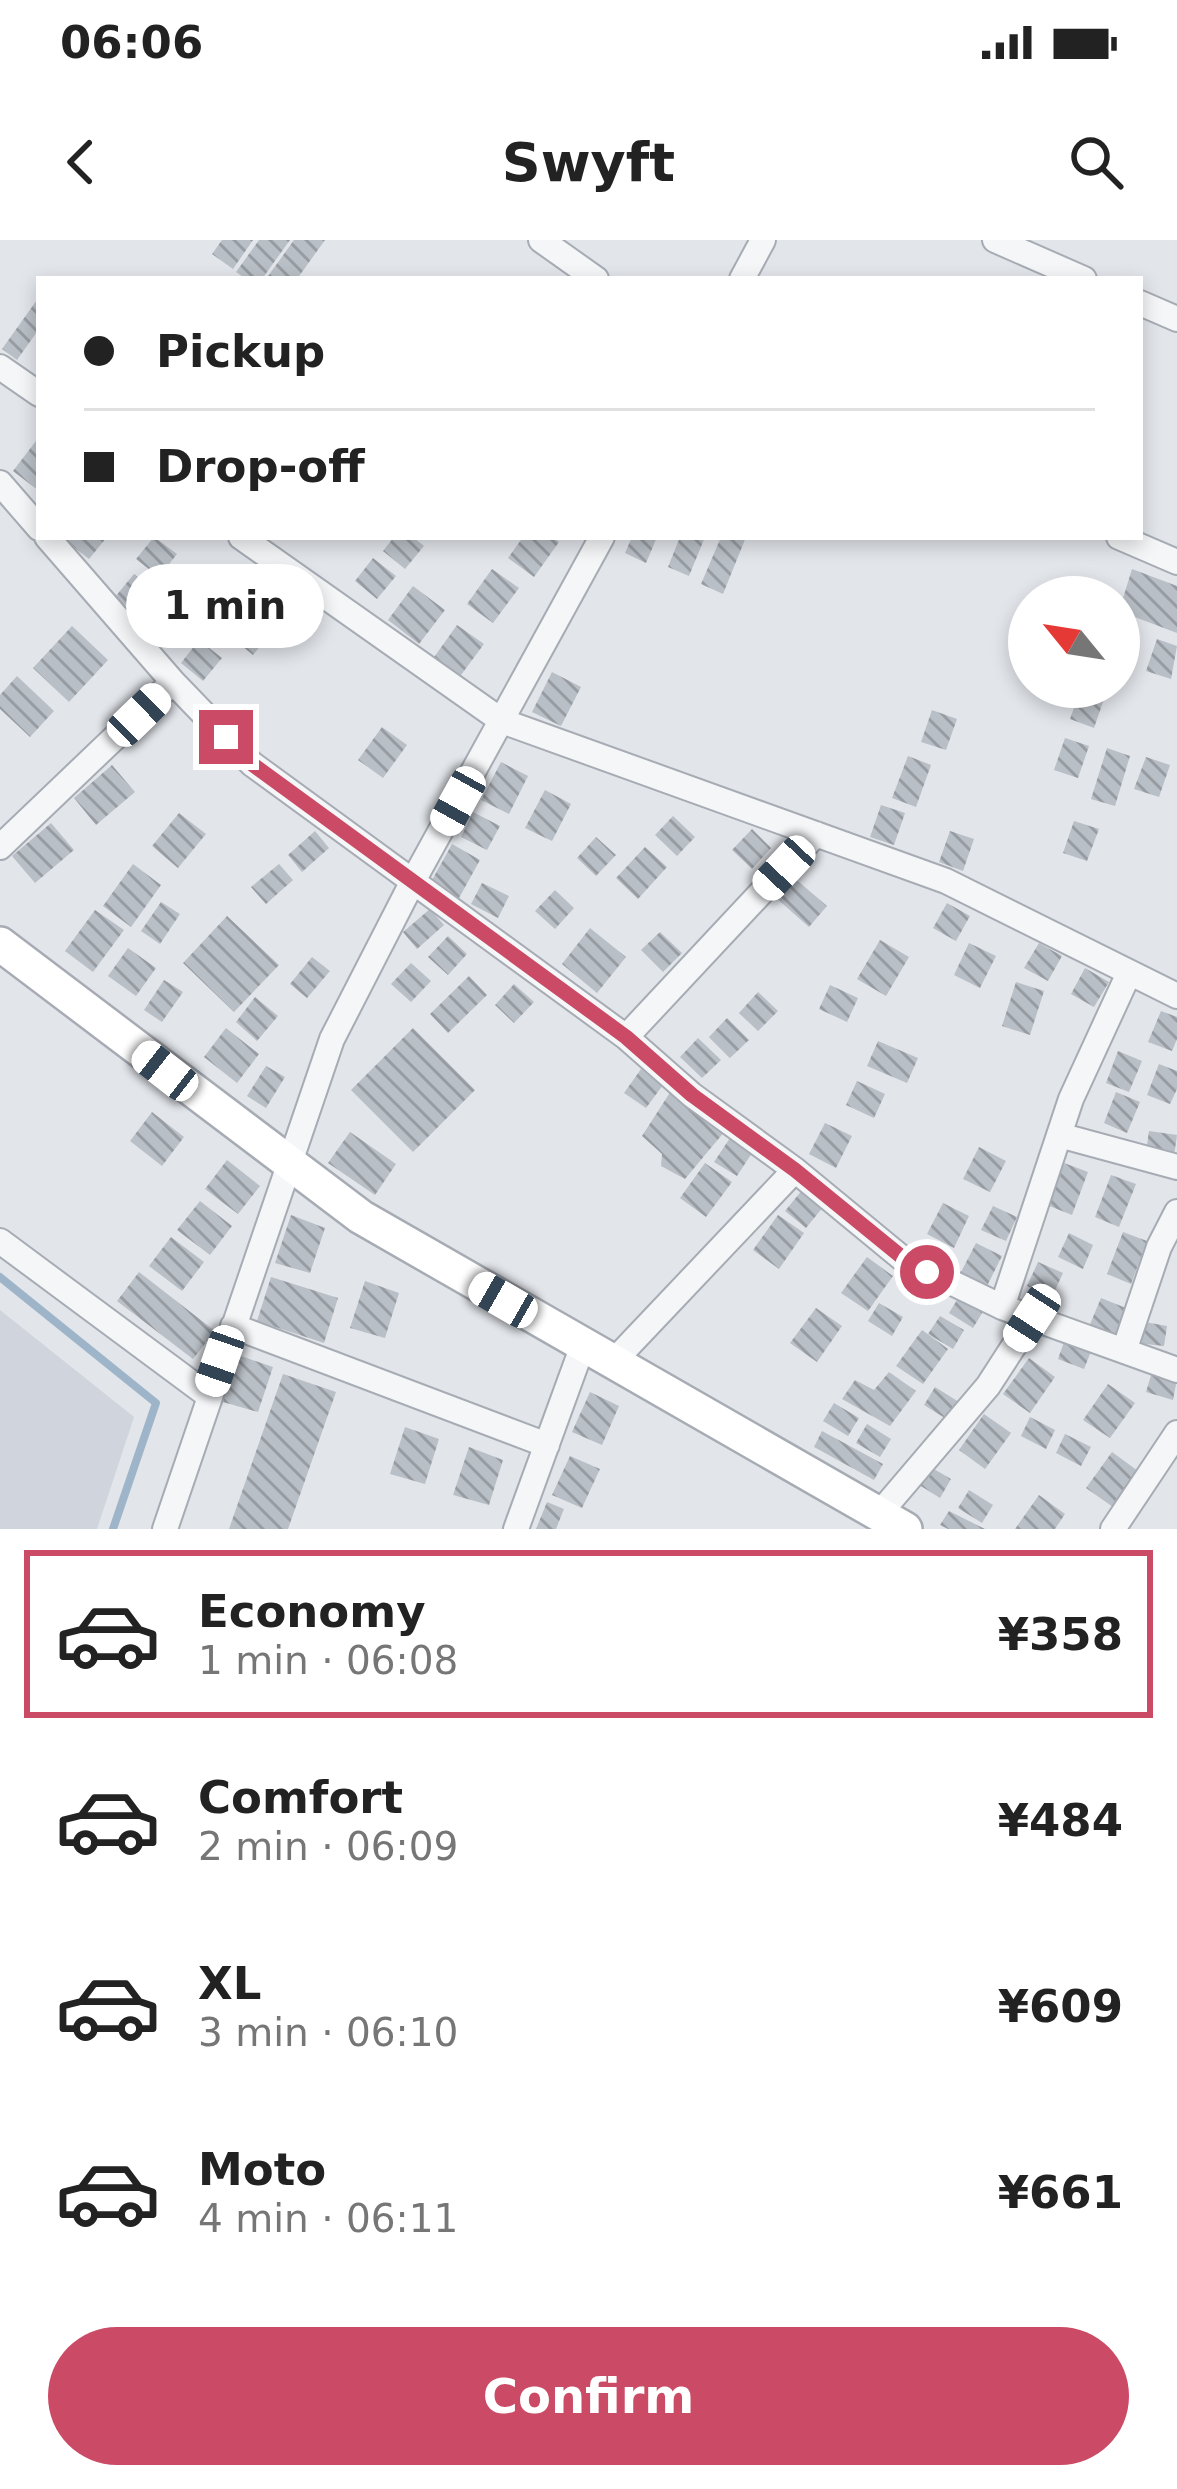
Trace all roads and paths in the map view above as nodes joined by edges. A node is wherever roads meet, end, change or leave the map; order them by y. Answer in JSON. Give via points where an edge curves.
{"nodes":[{"id":1,"x":541,"y":240,"type":"edge"},
{"id":2,"x":763,"y":240,"type":"edge"},
{"id":3,"x":995,"y":240,"type":"edge"},
{"id":4,"x":592,"y":276,"type":"edge"},
{"id":5,"x":744,"y":276,"type":"edge"},
{"id":6,"x":1077,"y":276,"type":"edge"},
{"id":7,"x":1143,"y":304,"type":"edge"},
{"id":8,"x":1177,"y":320,"type":"edge"},
{"id":9,"x":0,"y":367,"type":"edge"},
{"id":10,"x":36,"y":392,"type":"edge"},
{"id":11,"x":0,"y":483,"type":"edge"},
{"id":12,"x":36,"y":525,"type":"edge"},
{"id":13,"x":50,"y":540,"type":"edge"},
{"id":14,"x":245,"y":540,"type":"edge"},
{"id":15,"x":600,"y":540,"type":"edge"},
{"id":16,"x":1126,"y":540,"type":"edge"},
{"id":17,"x":1177,"y":562,"type":"edge"},
{"id":18,"x":173,"y":682,"type":"junction"},
{"id":19,"x":502,"y":721,"type":"junction"},
{"id":20,"x":816,"y":834,"type":"junction"},
{"id":21,"x":0,"y":847,"type":"edge"},
{"id":22,"x":413,"y":881,"type":"junction"},
{"id":23,"x":0,"y":944,"type":"edge"},
{"id":24,"x":1130,"y":973,"type":"junction"},
{"id":25,"x":1177,"y":996,"type":"edge"},
{"id":26,"x":626,"y":1037,"type":"junction"},
{"id":27,"x":1059,"y":1135,"type":"junction"},
{"id":28,"x":289,"y":1166,"type":"junction"},
{"id":29,"x":1177,"y":1167,"type":"edge"},
{"id":30,"x":795,"y":1170,"type":"junction"},
{"id":31,"x":1177,"y":1212,"type":"edge"},
{"id":32,"x":0,"y":1240,"type":"edge"},
{"id":33,"x":1002,"y":1307,"type":"junction"},
{"id":34,"x":1032,"y":1318,"type":"junction"},
{"id":35,"x":233,"y":1326,"type":"junction"},
{"id":36,"x":583,"y":1346,"type":"junction"},
{"id":37,"x":1124,"y":1352,"type":"junction"},
{"id":38,"x":613,"y":1362,"type":"junction"},
{"id":39,"x":1177,"y":1370,"type":"edge"},
{"id":40,"x":208,"y":1396,"type":"junction"},
{"id":41,"x":1177,"y":1433,"type":"edge"},
{"id":42,"x":547,"y":1445,"type":"junction"},
{"id":43,"x":892,"y":1522,"type":"edge"},
{"id":44,"x":165,"y":1529,"type":"edge"},
{"id":45,"x":516,"y":1529,"type":"edge"},
{"id":46,"x":1112,"y":1529,"type":"edge"}],
"edges":[{"from":1,"to":4,"type":"street"},
{"from":2,"to":5,"type":"street"},
{"from":3,"to":6,"type":"street"},
{"from":7,"to":8,"type":"street"},
{"from":9,"to":10,"type":"street"},
{"from":11,"to":12,"type":"street"},
{"from":13,"to":18,"type":"street"},
{"from":14,"to":19,"type":"street"},
{"from":15,"to":19,"type":"street"},
{"from":16,"to":17,"type":"street"},
{"from":18,"to":21,"type":"street"},
{"from":18,"to":22,"type":"street","via":[[252,764]]},
{"from":19,"to":20,"type":"street"},
{"from":19,"to":22,"type":"street"},
{"from":20,"to":24,"type":"street","via":[[946,881]]},
{"from":20,"to":26,"type":"street"},
{"from":22,"to":26,"type":"street"},
{"from":22,"to":28,"type":"street","via":[[332,1039]]},
{"from":23,"to":28,"type":"street"},
{"from":24,"to":25,"type":"street"},
{"from":24,"to":27,"type":"street"},
{"from":26,"to":30,"type":"street"},
{"from":27,"to":29,"type":"street"},
{"from":27,"to":33,"type":"street"},
{"from":28,"to":35,"type":"street"},
{"from":28,"to":36,"type":"street"},
{"from":30,"to":33,"type":"street","via":[[903,1258]]},
{"from":30,"to":38,"type":"street"},
{"from":31,"to":37,"type":"street"},
{"from":32,"to":40,"type":"street"},
{"from":33,"to":34,"type":"street"},
{"from":34,"to":37,"type":"street"},
{"from":34,"to":43,"type":"street"},
{"from":35,"to":40,"type":"street"},
{"from":35,"to":42,"type":"street"},
{"from":36,"to":38,"type":"street"},
{"from":36,"to":42,"type":"street"},
{"from":37,"to":39,"type":"street"},
{"from":38,"to":43,"type":"street"},
{"from":40,"to":44,"type":"street"},
{"from":41,"to":46,"type":"street"},
{"from":42,"to":45,"type":"street"}]}
